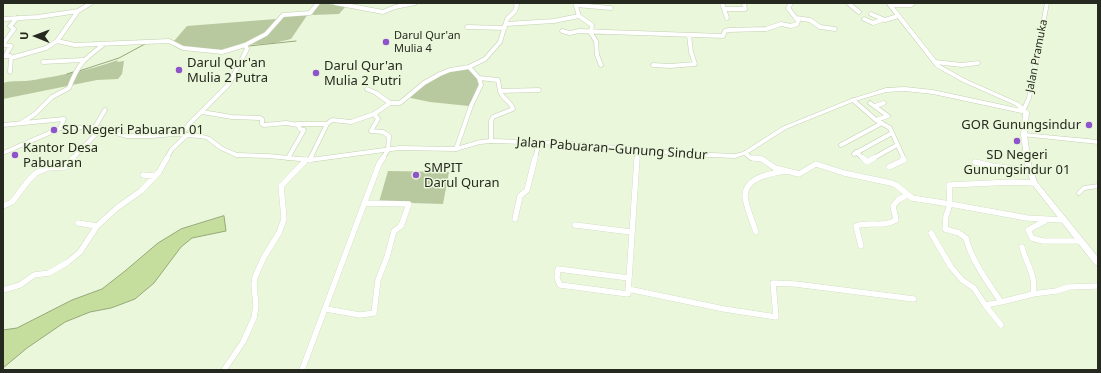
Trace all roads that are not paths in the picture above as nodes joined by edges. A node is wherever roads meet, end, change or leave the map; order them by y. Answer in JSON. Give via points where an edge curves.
{"nodes":[{"id":1,"x":91,"y":3,"type":"edge"},
{"id":2,"x":318,"y":3,"type":"edge"},
{"id":3,"x":335,"y":3,"type":"edge"},
{"id":4,"x":415,"y":3,"type":"edge"},
{"id":5,"x":515,"y":3,"type":"edge"},
{"id":6,"x":722,"y":3,"type":"edge"},
{"id":7,"x":744,"y":3,"type":"edge"},
{"id":8,"x":791,"y":3,"type":"edge"},
{"id":9,"x":848,"y":3,"type":"edge"},
{"id":10,"x":913,"y":3,"type":"edge"},
{"id":11,"x":1047,"y":3,"type":"edge"},
{"id":12,"x":575,"y":4,"type":"edge"},
{"id":13,"x":889,"y":4,"type":"edge"},
{"id":14,"x":611,"y":8,"type":"dead end"},
{"id":15,"x":724,"y":9,"type":"junction"},
{"id":16,"x":78,"y":11,"type":"junction"},
{"id":17,"x":859,"y":12,"type":"dead end"},
{"id":18,"x":871,"y":14,"type":"dead end"},
{"id":19,"x":579,"y":16,"type":"junction"},
{"id":20,"x":898,"y":16,"type":"junction"},
{"id":21,"x":17,"y":18,"type":"junction"},
{"id":22,"x":727,"y":18,"type":"dead end"},
{"id":23,"x":796,"y":18,"type":"junction"},
{"id":24,"x":3,"y":19,"type":"edge"},
{"id":25,"x":864,"y":19,"type":"dead end"},
{"id":26,"x":882,"y":20,"type":"junction"},
{"id":27,"x":506,"y":24,"type":"junction"},
{"id":28,"x":468,"y":27,"type":"dead end"},
{"id":29,"x":505,"y":28,"type":"junction"},
{"id":30,"x":835,"y":29,"type":"dead end"},
{"id":31,"x":562,"y":31,"type":"dead end"},
{"id":32,"x":591,"y":32,"type":"junction"},
{"id":33,"x":689,"y":35,"type":"junction"},
{"id":34,"x":57,"y":41,"type":"junction"},
{"id":35,"x":3,"y":45,"type":"edge"},
{"id":36,"x":103,"y":45,"type":"junction"},
{"id":37,"x":246,"y":46,"type":"junction"},
{"id":38,"x":11,"y":58,"type":"junction"},
{"id":39,"x":83,"y":60,"type":"junction"},
{"id":40,"x":43,"y":62,"type":"dead end"},
{"id":41,"x":935,"y":62,"type":"junction"},
{"id":42,"x":978,"y":63,"type":"dead end"},
{"id":43,"x":600,"y":65,"type":"dead end"},
{"id":44,"x":653,"y":65,"type":"dead end"},
{"id":45,"x":469,"y":67,"type":"junction"},
{"id":46,"x":10,"y":72,"type":"dead end"},
{"id":47,"x":479,"y":78,"type":"junction"},
{"id":48,"x":367,"y":89,"type":"dead end"},
{"id":49,"x":539,"y":90,"type":"dead end"},
{"id":50,"x":500,"y":91,"type":"junction"},
{"id":51,"x":853,"y":100,"type":"junction"},
{"id":52,"x":390,"y":103,"type":"junction"},
{"id":53,"x":870,"y":103,"type":"dead end"},
{"id":54,"x":884,"y":103,"type":"dead end"},
{"id":55,"x":875,"y":106,"type":"junction"},
{"id":56,"x":105,"y":110,"type":"dead end"},
{"id":57,"x":1025,"y":110,"type":"junction"},
{"id":58,"x":202,"y":112,"type":"junction"},
{"id":59,"x":374,"y":114,"type":"junction"},
{"id":60,"x":876,"y":120,"type":"junction"},
{"id":61,"x":21,"y":123,"type":"junction"},
{"id":62,"x":882,"y":123,"type":"junction"},
{"id":63,"x":294,"y":124,"type":"junction"},
{"id":64,"x":327,"y":124,"type":"junction"},
{"id":65,"x":3,"y":125,"type":"edge"},
{"id":66,"x":95,"y":127,"type":"junction"},
{"id":67,"x":60,"y":128,"type":"junction"},
{"id":68,"x":102,"y":128,"type":"junction"},
{"id":69,"x":892,"y":133,"type":"junction"},
{"id":70,"x":185,"y":135,"type":"junction"},
{"id":71,"x":1024,"y":135,"type":"junction"},
{"id":72,"x":491,"y":141,"type":"junction"},
{"id":73,"x":539,"y":142,"type":"junction"},
{"id":74,"x":1098,"y":142,"type":"edge"},
{"id":75,"x":841,"y":145,"type":"dead end"},
{"id":76,"x":897,"y":145,"type":"junction"},
{"id":77,"x":456,"y":149,"type":"junction"},
{"id":78,"x":638,"y":149,"type":"junction"},
{"id":79,"x":388,"y":150,"type":"junction"},
{"id":80,"x":745,"y":153,"type":"junction"},
{"id":81,"x":3,"y":154,"type":"edge"},
{"id":82,"x":288,"y":158,"type":"junction"},
{"id":83,"x":308,"y":160,"type":"junction"},
{"id":84,"x":975,"y":162,"type":"dead end"},
{"id":85,"x":889,"y":167,"type":"dead end"},
{"id":86,"x":789,"y":171,"type":"junction"},
{"id":87,"x":1030,"y":171,"type":"junction"},
{"id":88,"x":143,"y":175,"type":"dead end"},
{"id":89,"x":154,"y":176,"type":"junction"},
{"id":90,"x":1034,"y":182,"type":"junction"},
{"id":91,"x":1098,"y":186,"type":"edge"},
{"id":92,"x":1079,"y":193,"type":"dead end"},
{"id":93,"x":907,"y":195,"type":"junction"},
{"id":94,"x":365,"y":203,"type":"junction"},
{"id":95,"x":950,"y":204,"type":"junction"},
{"id":96,"x":3,"y":206,"type":"edge"},
{"id":97,"x":515,"y":219,"type":"dead end"},
{"id":98,"x":1046,"y":220,"type":"junction"},
{"id":99,"x":1063,"y":220,"type":"junction"},
{"id":100,"x":78,"y":223,"type":"dead end"},
{"id":101,"x":575,"y":225,"type":"dead end"},
{"id":102,"x":97,"y":226,"type":"junction"},
{"id":103,"x":631,"y":232,"type":"junction"},
{"id":104,"x":756,"y":232,"type":"dead end"},
{"id":105,"x":931,"y":233,"type":"dead end"},
{"id":106,"x":1079,"y":241,"type":"junction"},
{"id":107,"x":861,"y":246,"type":"dead end"},
{"id":108,"x":1022,"y":247,"type":"dead end"},
{"id":109,"x":1098,"y":263,"type":"edge"},
{"id":110,"x":629,"y":278,"type":"junction"},
{"id":111,"x":1098,"y":286,"type":"edge"},
{"id":112,"x":628,"y":289,"type":"junction"},
{"id":113,"x":3,"y":290,"type":"edge"},
{"id":114,"x":1033,"y":294,"type":"junction"},
{"id":115,"x":914,"y":299,"type":"dead end"},
{"id":116,"x":1001,"y":302,"type":"junction"},
{"id":117,"x":985,"y":305,"type":"junction"},
{"id":118,"x":326,"y":309,"type":"junction"},
{"id":119,"x":1001,"y":325,"type":"dead end"},
{"id":120,"x":224,"y":370,"type":"edge"},
{"id":121,"x":302,"y":370,"type":"edge"}],
"edges":[{"from":1,"to":16,"type":"street"},
{"from":2,"to":37,"type":"street","via":[[310,13],[282,16],[266,34]]},
{"from":3,"to":4,"type":"street","via":[[383,12]]},
{"from":5,"to":27,"type":"street","via":[[515,11],[507,19]]},
{"from":6,"to":15,"type":"street"},
{"from":7,"to":15,"type":"street","via":[[745,9]]},
{"from":8,"to":23,"type":"street","via":[[788,8]]},
{"from":9,"to":17,"type":"street"},
{"from":10,"to":13,"type":"street"},
{"from":11,"to":57,"type":"street","name":"Jalan Pramuka"},
{"from":12,"to":14,"type":"street"},
{"from":12,"to":19,"type":"street"},
{"from":13,"to":20,"type":"main road"},
{"from":15,"to":22,"type":"street"},
{"from":16,"to":21,"type":"street"},
{"from":16,"to":34,"type":"street"},
{"from":18,"to":26,"type":"street"},
{"from":19,"to":27,"type":"street","via":[[554,21]]},
{"from":19,"to":32,"type":"street","via":[[590,23]]},
{"from":20,"to":26,"type":"street"},
{"from":20,"to":41,"type":"main road"},
{"from":21,"to":24,"type":"street"},
{"from":21,"to":35,"type":"street","via":[[10,26],[14,29]]},
{"from":23,"to":30,"type":"street","via":[[809,18],[820,27]]},
{"from":23,"to":33,"type":"street","via":[[799,22],[794,25],[729,30],[724,31],[723,36]]},
{"from":25,"to":26,"type":"street","via":[[872,23]]},
{"from":27,"to":29,"type":"street"},
{"from":28,"to":29,"type":"street"},
{"from":29,"to":45,"type":"street","via":[[502,38],[485,59]]},
{"from":31,"to":32,"type":"street"},
{"from":32,"to":33,"type":"street"},
{"from":32,"to":43,"type":"street","via":[[596,41]]},
{"from":33,"to":44,"type":"street","via":[[695,64]]},
{"from":34,"to":36,"type":"street","via":[[75,45]]},
{"from":34,"to":38,"type":"street","via":[[43,50]]},
{"from":35,"to":38,"type":"street","via":[[10,46],[5,56]]},
{"from":36,"to":37,"type":"street","via":[[169,41],[183,48],[216,52]]},
{"from":36,"to":39,"type":"street"},
{"from":37,"to":58,"type":"street","via":[[229,84]]},
{"from":38,"to":46,"type":"street"},
{"from":39,"to":40,"type":"street"},
{"from":39,"to":61,"type":"street","via":[[69,88],[52,97],[35,114]]},
{"from":41,"to":42,"type":"street","via":[[962,65]]},
{"from":41,"to":57,"type":"main road","via":[[960,79]]},
{"from":45,"to":47,"type":"street"},
{"from":45,"to":52,"type":"street","via":[[440,74],[424,83],[400,103]]},
{"from":47,"to":50,"type":"street","via":[[498,80]]},
{"from":47,"to":77,"type":"street","via":[[480,89],[470,106]]},
{"from":48,"to":52,"type":"street"},
{"from":49,"to":50,"type":"street"},
{"from":50,"to":72,"type":"street","via":[[501,96],[513,109],[493,117]]},
{"from":51,"to":57,"type":"street","name":"Jalan Pabuaran–Gunung Sindur","via":[[886,90],[915,90]]},
{"from":51,"to":60,"type":"street"},
{"from":51,"to":80,"type":"street","name":"Jalan Pabuaran–Gunung Sindur","via":[[784,128]]},
{"from":52,"to":59,"type":"street","via":[[379,108]]},
{"from":53,"to":55,"type":"street"},
{"from":54,"to":55,"type":"street"},
{"from":55,"to":60,"type":"street","via":[[888,116]]},
{"from":56,"to":66,"type":"street"},
{"from":57,"to":71,"type":"main road"},
{"from":58,"to":63,"type":"street","via":[[260,118],[264,125]]},
{"from":58,"to":70,"type":"street","via":[[190,123]]},
{"from":59,"to":64,"type":"street","via":[[351,122],[332,120]]},
{"from":59,"to":79,"type":"street","via":[[378,119],[371,131],[383,132],[389,136]]},
{"from":60,"to":62,"type":"street"},
{"from":61,"to":65,"type":"street"},
{"from":61,"to":67,"type":"street","via":[[64,119]]},
{"from":62,"to":69,"type":"street","via":[[890,128]]},
{"from":62,"to":75,"type":"street"},
{"from":63,"to":64,"type":"street"},
{"from":63,"to":82,"type":"street","via":[[304,130]]},
{"from":64,"to":83,"type":"street"},
{"from":66,"to":67,"type":"street","name":"Jalan Pabuaran–Gunung Sindur"},
{"from":66,"to":68,"type":"street","name":"Jalan Pabuaran–Gunung Sindur"},
{"from":67,"to":81,"type":"street","name":"Jalan Pabuaran–Gunung Sindur"},
{"from":68,"to":70,"type":"street","name":"Jalan Pabuaran–Gunung Sindur","via":[[126,136]]},
{"from":68,"to":96,"type":"street","via":[[66,166],[46,167],[39,171],[29,179],[11,204]]},
{"from":69,"to":76,"type":"street"},
{"from":69,"to":76,"type":"street","via":[[854,153],[867,162]]},
{"from":70,"to":82,"type":"street","name":"Jalan Pabuaran–Gunung Sindur","via":[[208,138],[236,155]]},
{"from":70,"to":89,"type":"street"},
{"from":71,"to":74,"type":"street"},
{"from":71,"to":87,"type":"main road"},
{"from":72,"to":73,"type":"street","name":"Jalan Pabuaran–Gunung Sindur"},
{"from":72,"to":77,"type":"street","name":"Jalan Pabuaran–Gunung Sindur"},
{"from":73,"to":78,"type":"street","name":"Jalan Pabuaran–Gunung Sindur"},
{"from":73,"to":97,"type":"street","via":[[528,190],[520,196]]},
{"from":76,"to":85,"type":"street","via":[[904,160]]},
{"from":77,"to":79,"type":"street","name":"Jalan Pabuaran–Gunung Sindur"},
{"from":78,"to":80,"type":"street","name":"Jalan Pabuaran–Gunung Sindur","via":[[721,156]]},
{"from":78,"to":103,"type":"street"},
{"from":79,"to":83,"type":"street","name":"Jalan Pabuaran–Gunung Sindur"},
{"from":79,"to":94,"type":"street","via":[[379,164]]},
{"from":80,"to":86,"type":"street","via":[[751,158],[762,159],[775,168]]},
{"from":82,"to":83,"type":"street","name":"Jalan Pabuaran–Gunung Sindur"},
{"from":83,"to":120,"type":"street","via":[[299,165],[281,186],[284,221],[255,278],[256,310],[251,325],[244,341]]},
{"from":84,"to":87,"type":"street"},
{"from":86,"to":93,"type":"street","via":[[803,174],[816,164],[891,183]]},
{"from":86,"to":104,"type":"street","via":[[757,177],[746,190],[745,196]]},
{"from":87,"to":90,"type":"main road"},
{"from":88,"to":89,"type":"street"},
{"from":89,"to":102,"type":"street","via":[[138,194],[118,207]]},
{"from":90,"to":95,"type":"street","via":[[949,185]]},
{"from":90,"to":99,"type":"main road"},
{"from":91,"to":92,"type":"street","via":[[1084,188]]},
{"from":93,"to":95,"type":"street"},
{"from":93,"to":107,"type":"street","via":[[893,206],[896,220],[894,222],[856,226]]},
{"from":94,"to":118,"type":"street"},
{"from":94,"to":118,"type":"street","via":[[409,204],[401,226],[394,231],[378,280],[374,313],[360,315]]},
{"from":95,"to":98,"type":"street"},
{"from":95,"to":116,"type":"street","via":[[945,228],[966,238],[968,250]]},
{"from":98,"to":99,"type":"street"},
{"from":98,"to":106,"type":"street","via":[[1028,230],[1037,242]]},
{"from":99,"to":106,"type":"main road"},
{"from":100,"to":102,"type":"street"},
{"from":101,"to":103,"type":"street"},
{"from":102,"to":113,"type":"street","via":[[80,252],[68,262],[49,273],[34,275],[20,285]]},
{"from":103,"to":110,"type":"street"},
{"from":105,"to":117,"type":"street","via":[[952,267],[962,280],[974,288]]},
{"from":106,"to":109,"type":"main road"},
{"from":108,"to":114,"type":"street","via":[[1035,280]]},
{"from":110,"to":112,"type":"street"},
{"from":110,"to":112,"type":"street","via":[[558,269],[557,278],[560,285],[628,294]]},
{"from":111,"to":114,"type":"street","via":[[1069,287]]},
{"from":112,"to":115,"type":"street","via":[[776,317],[773,283],[802,284]]},
{"from":114,"to":116,"type":"street","via":[[1026,298]]},
{"from":116,"to":117,"type":"street"},
{"from":117,"to":119,"type":"street"},
{"from":118,"to":121,"type":"street"}]}
